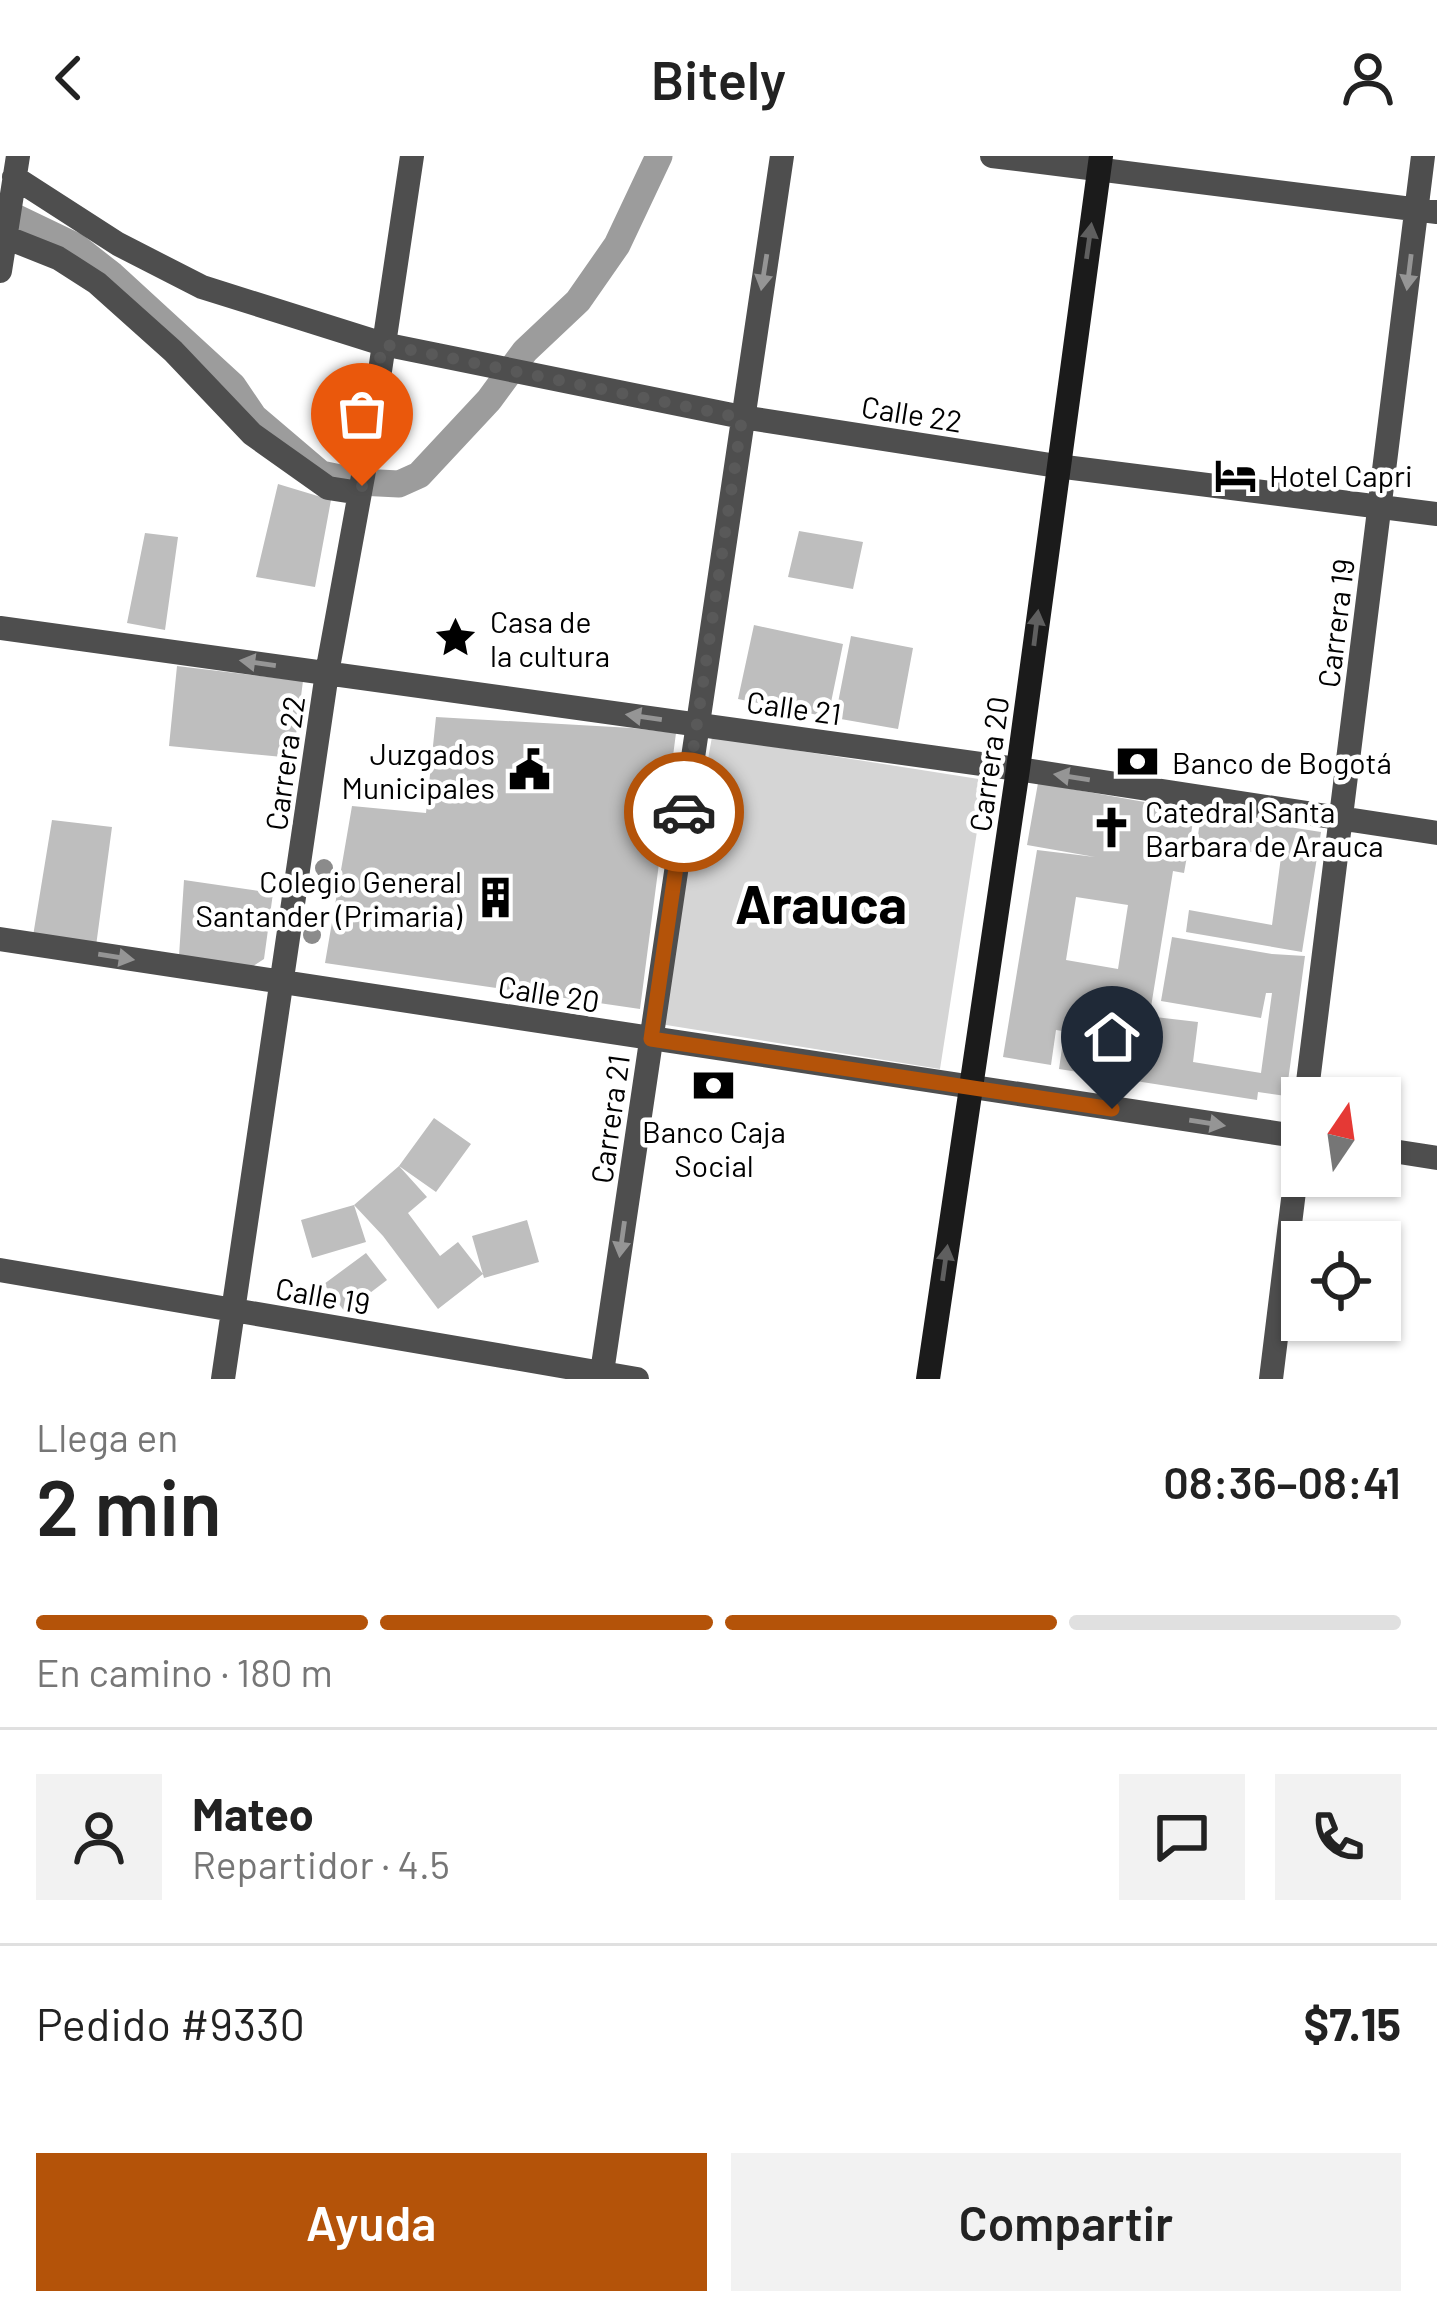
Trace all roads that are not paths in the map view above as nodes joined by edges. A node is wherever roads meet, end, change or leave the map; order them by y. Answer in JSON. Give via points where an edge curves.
{"nodes":[{"id":1,"x":412,"y":156,"type":"edge"},
{"id":2,"x":782,"y":156,"type":"edge"},
{"id":3,"x":992,"y":156,"type":"edge"},
{"id":4,"x":1424,"y":156,"type":"edge"},
{"id":5,"x":1100,"y":163,"type":"edge"},
{"id":6,"x":15,"y":173,"type":"edge"},
{"id":7,"x":1427,"y":211,"type":"edge"},
{"id":8,"x":6,"y":230,"type":"junction"},
{"id":9,"x":0,"y":271,"type":"edge"},
{"id":10,"x":382,"y":344,"type":"junction"},
{"id":11,"x":742,"y":418,"type":"junction"},
{"id":12,"x":1057,"y":466,"type":"junction"},
{"id":13,"x":361,"y":490,"type":"junction"},
{"id":14,"x":1380,"y":506,"type":"junction"},
{"id":15,"x":1437,"y":514,"type":"edge"},
{"id":16,"x":0,"y":628,"type":"edge"},
{"id":17,"x":327,"y":673,"type":"junction"},
{"id":18,"x":697,"y":724,"type":"junction"},
{"id":19,"x":1018,"y":769,"type":"junction"},
{"id":20,"x":1341,"y":818,"type":"junction"},
{"id":21,"x":1437,"y":833,"type":"edge"},
{"id":22,"x":0,"y":939,"type":"edge"},
{"id":23,"x":283,"y":982,"type":"junction"},
{"id":24,"x":651,"y":1039,"type":"junction"},
{"id":25,"x":1309,"y":1077,"type":"edge"},
{"id":26,"x":971,"y":1087,"type":"junction"},
{"id":27,"x":1281,"y":1134,"type":"edge"},
{"id":28,"x":1401,"y":1153,"type":"edge"},
{"id":29,"x":1437,"y":1158,"type":"edge"},
{"id":30,"x":1293,"y":1197,"type":"edge"},
{"id":31,"x":0,"y":1270,"type":"edge"},
{"id":32,"x":235,"y":1310,"type":"junction"},
{"id":33,"x":602,"y":1376,"type":"edge"},
{"id":34,"x":223,"y":1379,"type":"edge"},
{"id":35,"x":637,"y":1379,"type":"edge"},
{"id":36,"x":928,"y":1379,"type":"edge"},
{"id":37,"x":1270,"y":1379,"type":"edge"}],
"edges":[{"from":1,"to":10,"type":"street","name":"Carrera 22"},
{"from":2,"to":11,"type":"street","name":"Carrera 21","one_way":true},
{"from":3,"to":5,"type":"street"},
{"from":4,"to":7,"type":"street","name":"Carrera 19"},
{"from":5,"to":7,"type":"street"},
{"from":12,"to":5,"type":"street","name":"Carrera 20","one_way":true},
{"from":6,"to":8,"type":"street"},
{"from":6,"to":10,"type":"street","name":"Calle 22","via":[[118,244],[202,287]]},
{"from":7,"to":14,"type":"street","name":"Carrera 19","one_way":true},
{"from":8,"to":9,"type":"street"},
{"from":8,"to":13,"type":"street","via":[[97,283],[252,434],[328,488]]},
{"from":10,"to":11,"type":"street","name":"Calle 22"},
{"from":10,"to":13,"type":"street","name":"Carrera 22"},
{"from":11,"to":12,"type":"street","name":"Calle 22"},
{"from":11,"to":18,"type":"street","name":"Carrera 21"},
{"from":12,"to":14,"type":"street","name":"Calle 22"},
{"from":19,"to":12,"type":"street","name":"Carrera 20","one_way":true},
{"from":13,"to":17,"type":"street","name":"Carrera 22"},
{"from":14,"to":15,"type":"street","name":"Calle 22"},
{"from":14,"to":20,"type":"street","name":"Carrera 19"},
{"from":17,"to":16,"type":"street","name":"Calle 21","one_way":true},
{"from":18,"to":17,"type":"street","name":"Calle 21","one_way":true},
{"from":17,"to":23,"type":"street","name":"Carrera 22"},
{"from":18,"to":19,"type":"street","name":"Calle 21"},
{"from":18,"to":24,"type":"street","name":"Carrera 21"},
{"from":20,"to":19,"type":"street","name":"Calle 21","one_way":true},
{"from":19,"to":26,"type":"street","name":"Carrera 20"},
{"from":20,"to":21,"type":"street","name":"Calle 21"},
{"from":20,"to":25,"type":"street","name":"Carrera 19"},
{"from":22,"to":23,"type":"street","name":"Calle 20","one_way":true},
{"from":23,"to":24,"type":"street","name":"Calle 20"},
{"from":23,"to":32,"type":"street","name":"Carrera 22"},
{"from":24,"to":26,"type":"street","name":"Calle 20"},
{"from":24,"to":33,"type":"street","name":"Carrera 21","one_way":true},
{"from":26,"to":27,"type":"street","name":"Calle 20","one_way":true},
{"from":36,"to":26,"type":"street","name":"Carrera 20","one_way":true},
{"from":28,"to":29,"type":"street"},
{"from":30,"to":37,"type":"street"},
{"from":31,"to":32,"type":"street","name":"Calle 19"},
{"from":32,"to":33,"type":"street","name":"Calle 19"},
{"from":32,"to":34,"type":"street","name":"Carrera 22"},
{"from":33,"to":35,"type":"street","name":"Calle 19"}]}
